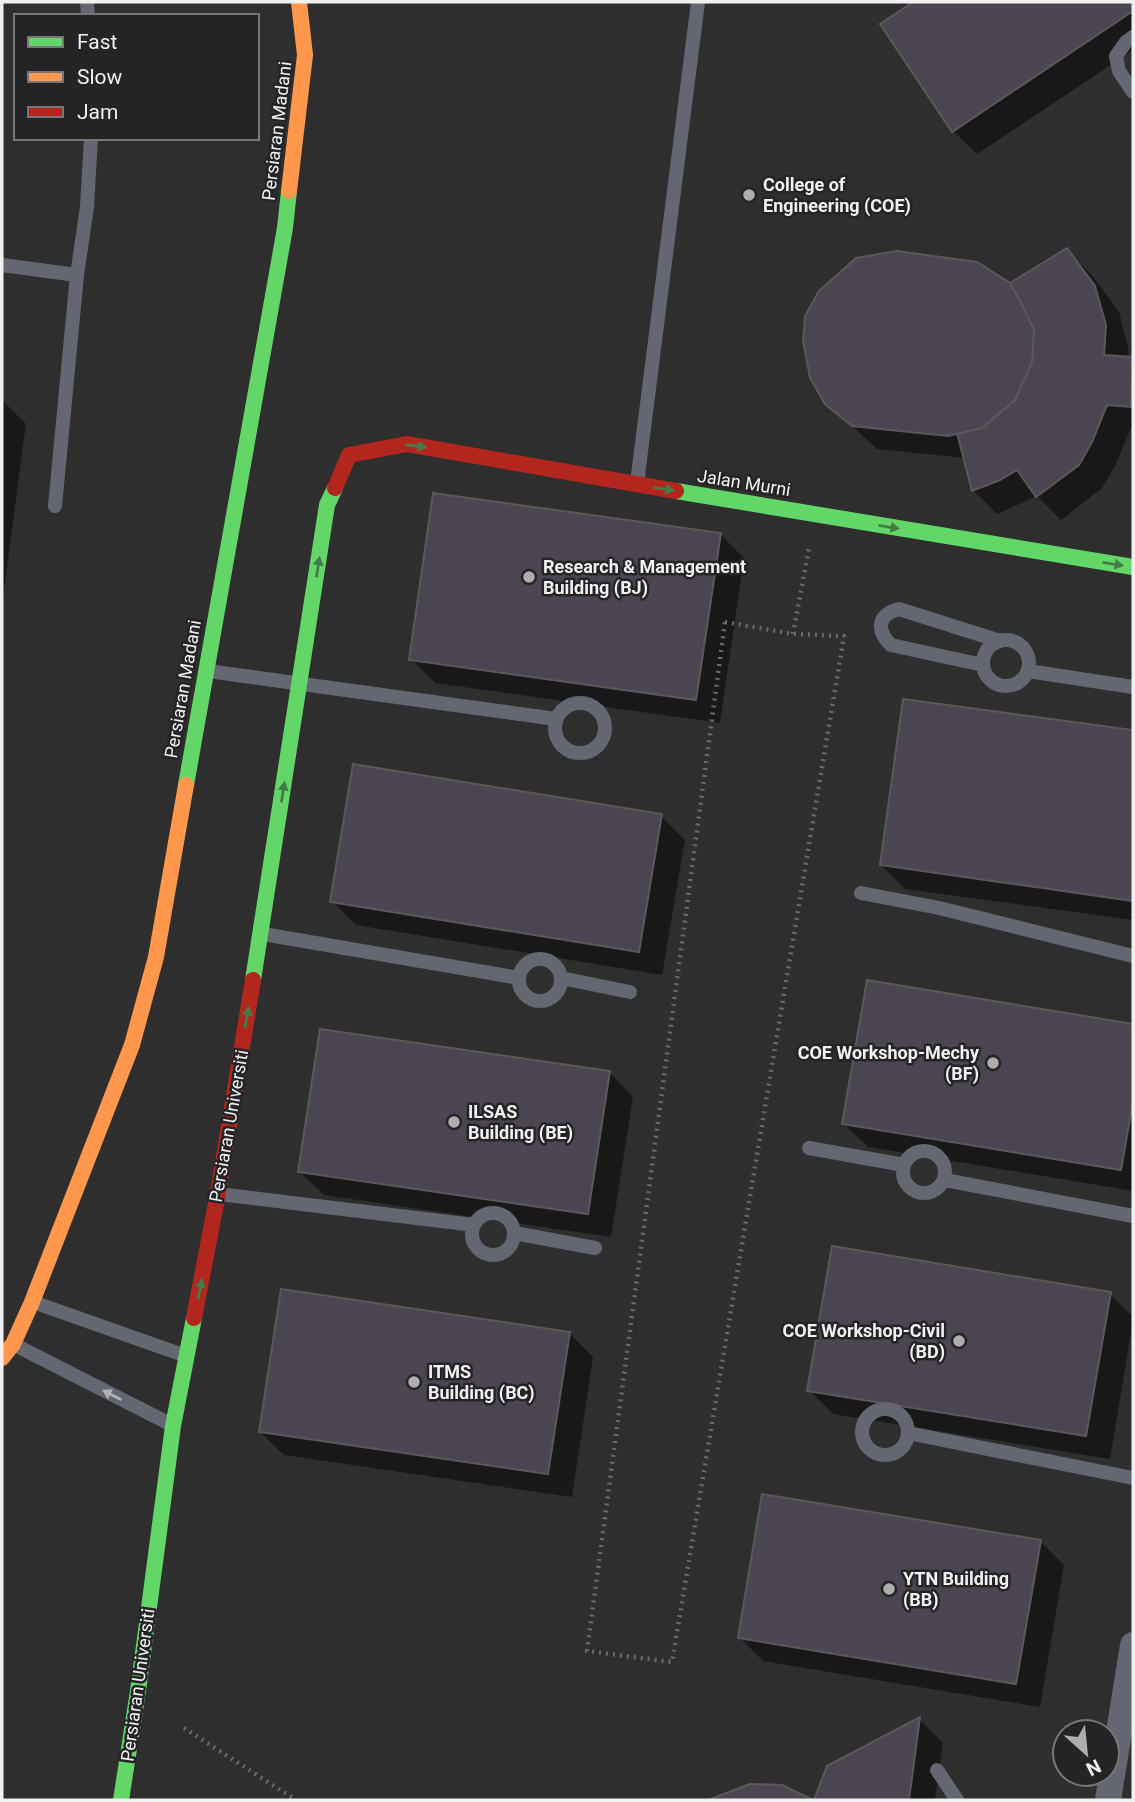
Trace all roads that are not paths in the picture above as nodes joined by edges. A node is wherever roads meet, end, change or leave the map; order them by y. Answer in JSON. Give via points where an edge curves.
{"nodes":[{"id":1,"x":299,"y":2,"type":"edge"},
{"id":2,"x":698,"y":2,"type":"edge"},
{"id":3,"x":1133,"y":37,"type":"edge"},
{"id":4,"x":1133,"y":92,"type":"edge"},
{"id":5,"x":91,"y":140,"type":"edge"},
{"id":6,"x":2,"y":265,"type":"edge"},
{"id":7,"x":77,"y":275,"type":"junction"},
{"id":8,"x":349,"y":455,"type":"joint"},
{"id":9,"x":637,"y":485,"type":"junction"},
{"id":10,"x":55,"y":506,"type":"dead end"},
{"id":11,"x":1133,"y":567,"type":"edge"},
{"id":12,"x":1000,"y":641,"type":"junction"},
{"id":13,"x":983,"y":665,"type":"junction"},
{"id":14,"x":206,"y":671,"type":"junction"},
{"id":15,"x":1028,"y":671,"type":"junction"},
{"id":16,"x":300,"y":684,"type":"junction"},
{"id":17,"x":1133,"y":687,"type":"edge"},
{"id":18,"x":556,"y":719,"type":"dead end"},
{"id":19,"x":861,"y":893,"type":"dead end"},
{"id":20,"x":261,"y":934,"type":"junction"},
{"id":21,"x":1133,"y":956,"type":"edge"},
{"id":22,"x":519,"y":978,"type":"junction"},
{"id":23,"x":561,"y":978,"type":"junction"},
{"id":24,"x":630,"y":992,"type":"dead end"},
{"id":25,"x":809,"y":1148,"type":"dead end"},
{"id":26,"x":904,"y":1164,"type":"junction"},
{"id":27,"x":945,"y":1180,"type":"junction"},
{"id":28,"x":218,"y":1193,"type":"junction"},
{"id":29,"x":1133,"y":1216,"type":"edge"},
{"id":30,"x":474,"y":1225,"type":"junction"},
{"id":31,"x":514,"y":1233,"type":"junction"},
{"id":32,"x":595,"y":1248,"type":"dead end"},
{"id":33,"x":32,"y":1302,"type":"junction"},
{"id":34,"x":13,"y":1344,"type":"junction"},
{"id":35,"x":187,"y":1356,"type":"junction"},
{"id":36,"x":2,"y":1358,"type":"edge"},
{"id":37,"x":173,"y":1426,"type":"junction"},
{"id":38,"x":908,"y":1433,"type":"dead end"},
{"id":39,"x":1133,"y":1478,"type":"edge"},
{"id":40,"x":1133,"y":1645,"type":"edge"},
{"id":41,"x":937,"y":1770,"type":"dead end"},
{"id":42,"x":121,"y":1800,"type":"edge"},
{"id":43,"x":957,"y":1800,"type":"edge"},
{"id":44,"x":1108,"y":1800,"type":"edge"}],
"edges":[{"from":1,"to":14,"type":"street","name":"Persiaran Madani","via":[[305,55],[285,228]]},
{"from":2,"to":9,"type":"lane"},
{"from":3,"to":4,"type":"lane","via":[[1116,56],[1119,71]]},
{"from":5,"to":7,"type":"lane"},
{"from":6,"to":7,"type":"lane"},
{"from":7,"to":10,"type":"lane"},
{"from":8,"to":9,"type":"street","name":"Jalan Murni","one_way":true,"via":[[407,443]]},
{"from":16,"to":8,"type":"street","name":"Persiaran Universiti","one_way":true,"via":[[327,505]]},
{"from":9,"to":11,"type":"street","name":"Jalan Murni","one_way":true},
{"from":12,"to":13,"type":"lane","via":[[991,646]]},
{"from":12,"to":13,"type":"lane","via":[[899,609],[881,620],[881,631],[891,645]]},
{"from":12,"to":15,"type":"lane","via":[[1019,644],[1030,662]]},
{"from":13,"to":15,"type":"lane","via":[[993,682],[1003,686],[1022,680]]},
{"from":14,"to":16,"type":"lane"},
{"from":14,"to":33,"type":"street","name":"Persiaran Madani","via":[[156,957],[132,1045]]},
{"from":15,"to":17,"type":"lane"},
{"from":16,"to":18,"type":"lane"},
{"from":20,"to":16,"type":"street","name":"Persiaran Universiti","one_way":true},
{"from":19,"to":21,"type":"lane"},
{"from":20,"to":22,"type":"lane"},
{"from":28,"to":20,"type":"street","name":"Persiaran Universiti","one_way":true},
{"from":22,"to":23,"type":"lane","via":[[522,968],[540,959],[558,968]]},
{"from":22,"to":23,"type":"lane","via":[[524,994],[540,1001],[555,994]]},
{"from":23,"to":24,"type":"lane"},
{"from":25,"to":26,"type":"lane"},
{"from":26,"to":27,"type":"lane","via":[[906,1183],[913,1190],[931,1193]]},
{"from":26,"to":27,"type":"lane","via":[[918,1151],[936,1154],[943,1161]]},
{"from":27,"to":29,"type":"lane"},
{"from":28,"to":30,"type":"lane"},
{"from":35,"to":28,"type":"street","name":"Persiaran Universiti","one_way":true},
{"from":30,"to":31,"type":"lane","via":[[480,1217],[498,1213],[512,1224]]},
{"from":30,"to":31,"type":"lane","via":[[474,1243],[488,1255],[507,1251]]},
{"from":31,"to":32,"type":"lane"},
{"from":33,"to":34,"type":"street","name":"Persiaran Madani"},
{"from":33,"to":35,"type":"lane"},
{"from":34,"to":36,"type":"street","name":"Persiaran Madani"},
{"from":37,"to":34,"type":"lane","one_way":true},
{"from":35,"to":37,"type":"street","name":"Persiaran Universiti"},
{"from":37,"to":42,"type":"street","name":"Persiaran Universiti"},
{"from":38,"to":39,"type":"lane"},
{"from":40,"to":44,"type":"street"},
{"from":41,"to":43,"type":"lane"}]}
